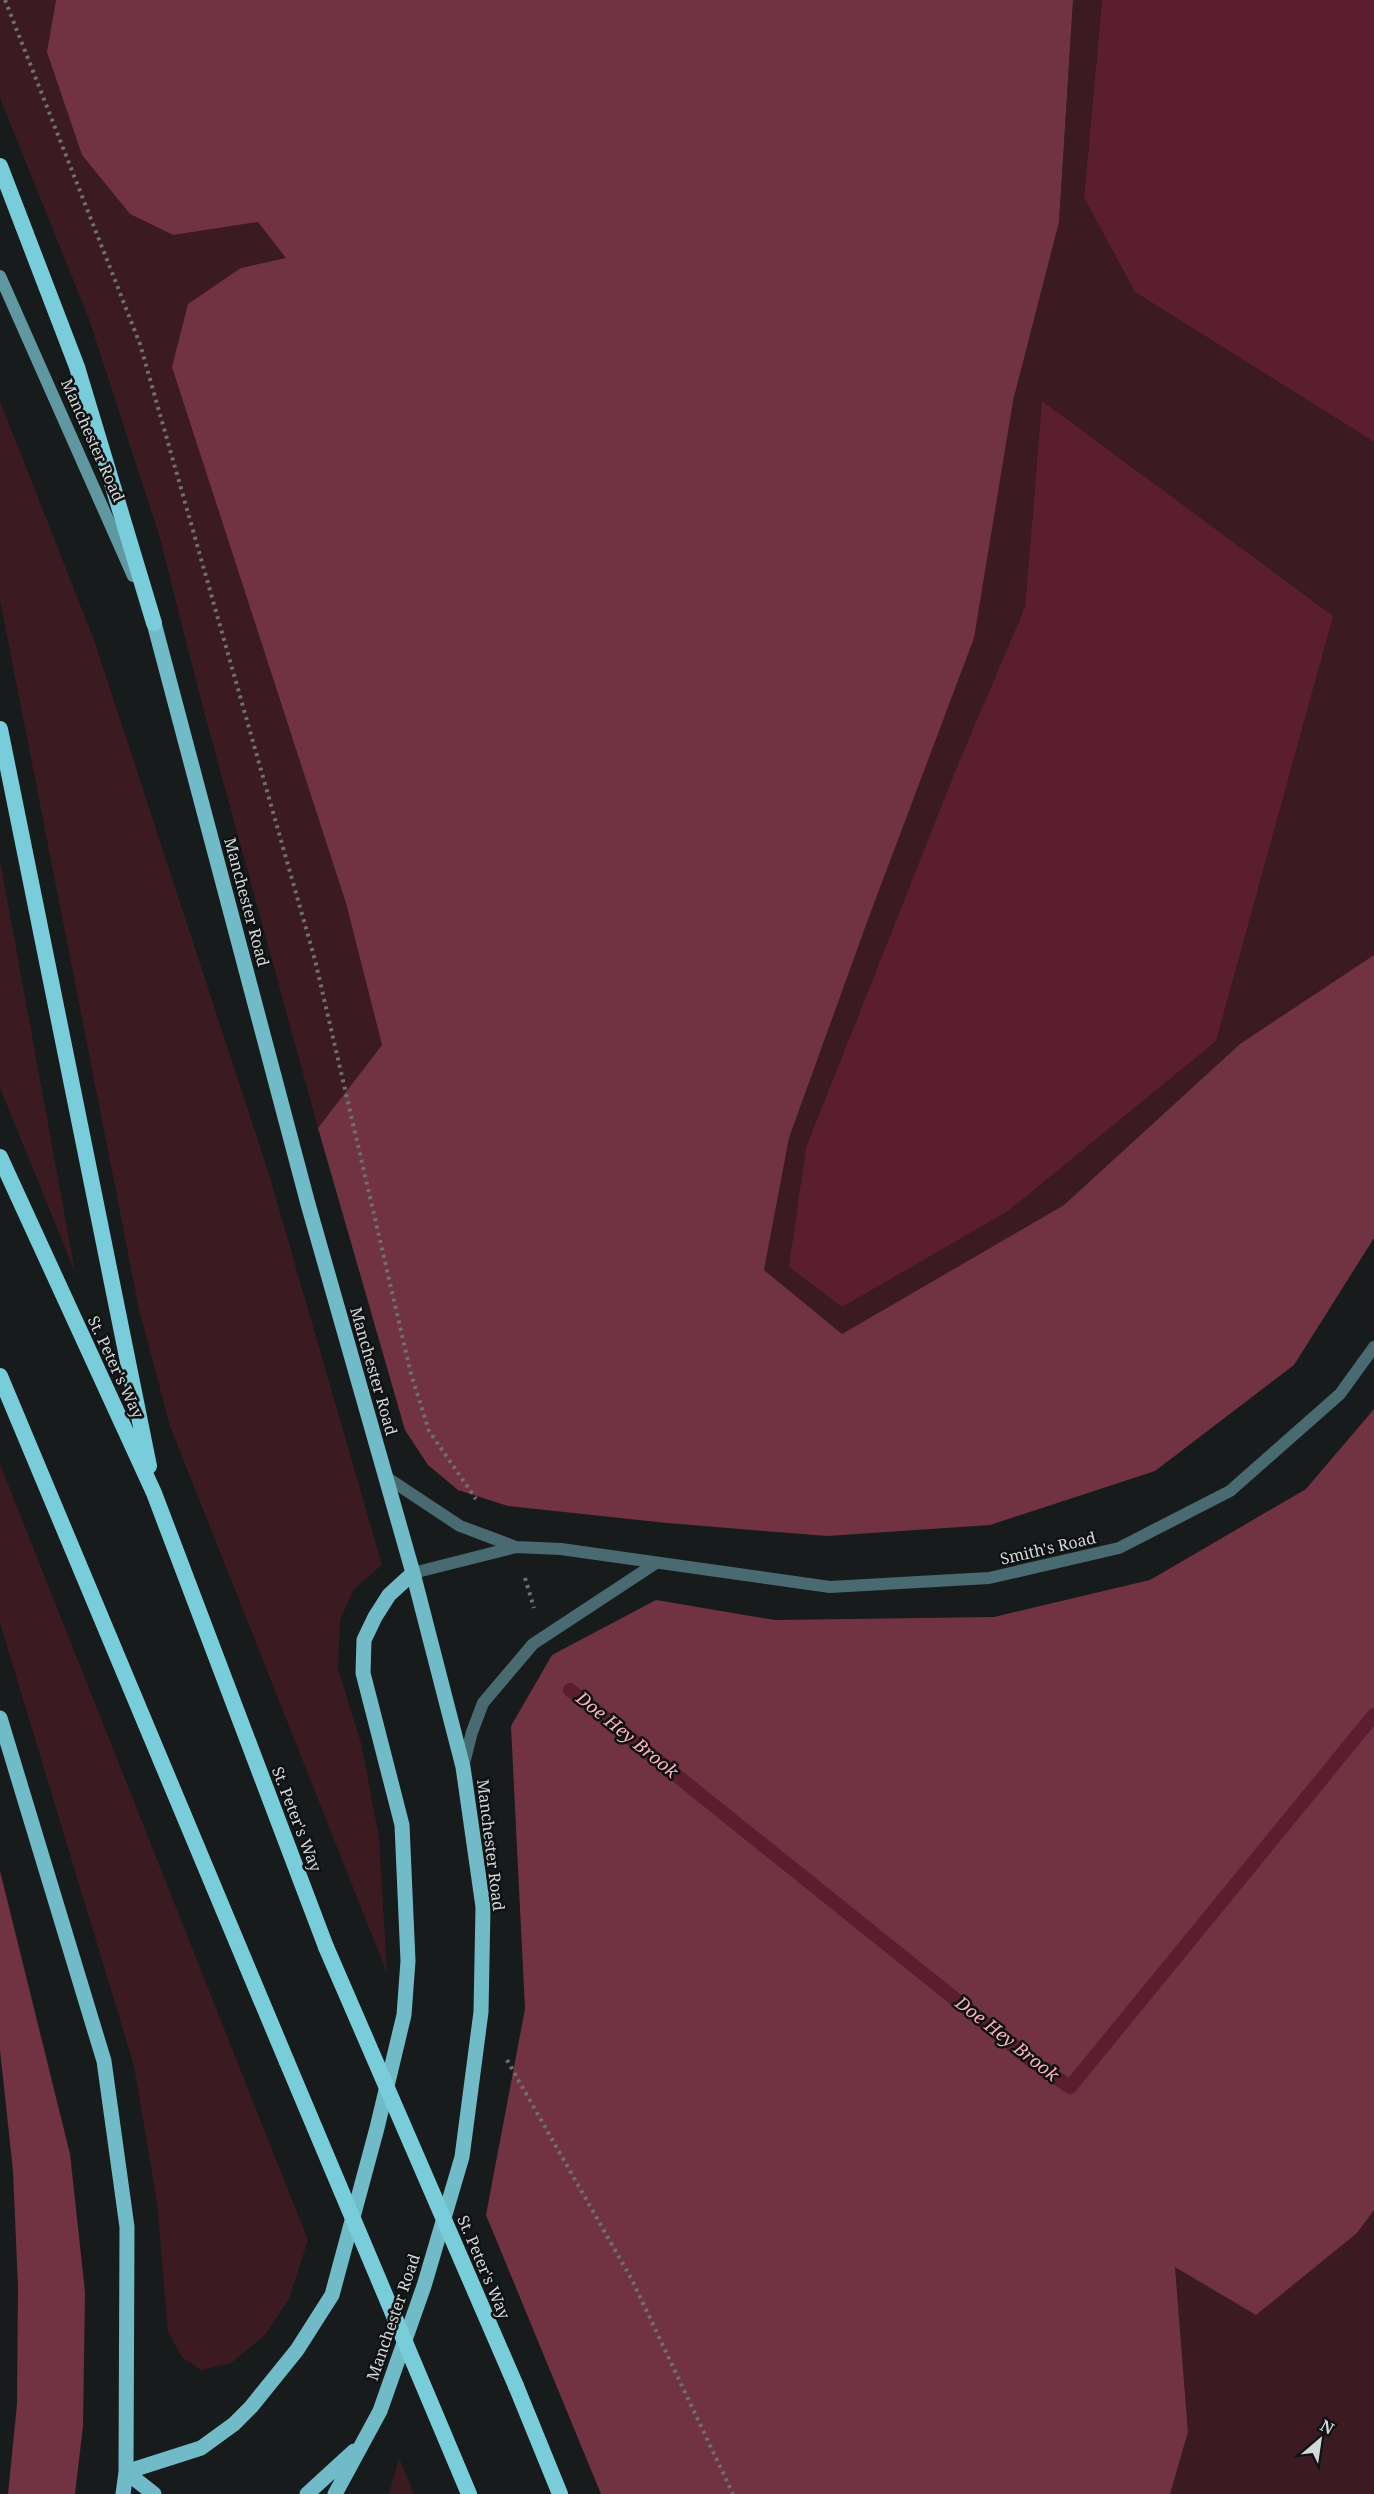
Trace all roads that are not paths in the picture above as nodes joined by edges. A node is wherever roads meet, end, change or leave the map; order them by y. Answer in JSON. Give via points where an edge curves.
{"nodes":[{"id":1,"x":0,"y":166,"type":"edge"},
{"id":2,"x":0,"y":276,"type":"edge"},
{"id":3,"x":154,"y":623,"type":"junction"},
{"id":4,"x":0,"y":729,"type":"edge"},
{"id":5,"x":0,"y":1157,"type":"edge"},
{"id":6,"x":1374,"y":1347,"type":"edge"},
{"id":7,"x":0,"y":1376,"type":"edge"},
{"id":8,"x":386,"y":1477,"type":"junction"},
{"id":9,"x":154,"y":1493,"type":"junction"},
{"id":10,"x":516,"y":1547,"type":"junction"},
{"id":11,"x":656,"y":1563,"type":"junction"},
{"id":12,"x":413,"y":1573,"type":"junction"},
{"id":13,"x":0,"y":1718,"type":"edge"},
{"id":14,"x":463,"y":1767,"type":"junction"},
{"id":15,"x":365,"y":2441,"type":"junction"},
{"id":16,"x":126,"y":2472,"type":"junction"},
{"id":17,"x":123,"y":2494,"type":"edge"},
{"id":18,"x":154,"y":2494,"type":"edge"},
{"id":19,"x":307,"y":2494,"type":"edge"},
{"id":20,"x":335,"y":2494,"type":"edge"},
{"id":21,"x":469,"y":2494,"type":"edge"},
{"id":22,"x":560,"y":2494,"type":"edge"}],
"edges":[{"from":1,"to":3,"type":"highway","via":[[77,367]]},
{"from":2,"to":3,"type":"main road","name":"Manchester Road"},
{"from":3,"to":8,"type":"main road","name":"Manchester Road","via":[[308,1204]]},
{"from":4,"to":9,"type":"highway"},
{"from":5,"to":9,"type":"highway","name":"St. Peter's Way"},
{"from":6,"to":11,"type":"street","name":"Smith's Road","via":[[1340,1394],[1230,1491],[1119,1548],[989,1578],[830,1587]]},
{"from":7,"to":21,"type":"highway","bridge":true},
{"from":8,"to":10,"type":"street","name":"Smith's Road","via":[[460,1526]]},
{"from":8,"to":12,"type":"main road","name":"Manchester Road"},
{"from":9,"to":22,"type":"highway","name":"St. Peter's Way","bridge":true,"via":[[327,1947]]},
{"from":10,"to":11,"type":"street","name":"Smith's Road","via":[[561,1549]]},
{"from":10,"to":12,"type":"street","name":"Smith's Road"},
{"from":11,"to":14,"type":"street","via":[[533,1644],[483,1703]]},
{"from":12,"to":14,"type":"main road","name":"Manchester Road"},
{"from":12,"to":16,"type":"main road","via":[[389,1595],[364,1640],[363,1673],[402,1825],[408,1961],[404,2015],[332,2295],[297,2350],[234,2424],[201,2448]]},
{"from":13,"to":16,"type":"main road","via":[[104,2061],[127,2227]]},
{"from":14,"to":15,"type":"main road","name":"Manchester Road","via":[[483,1907],[480,2012],[462,2157],[424,2286],[380,2411]]},
{"from":15,"to":19,"type":"main road"},
{"from":15,"to":20,"type":"main road","name":"Manchester Road"},
{"from":16,"to":17,"type":"main road"},
{"from":16,"to":18,"type":"main road"}]}
